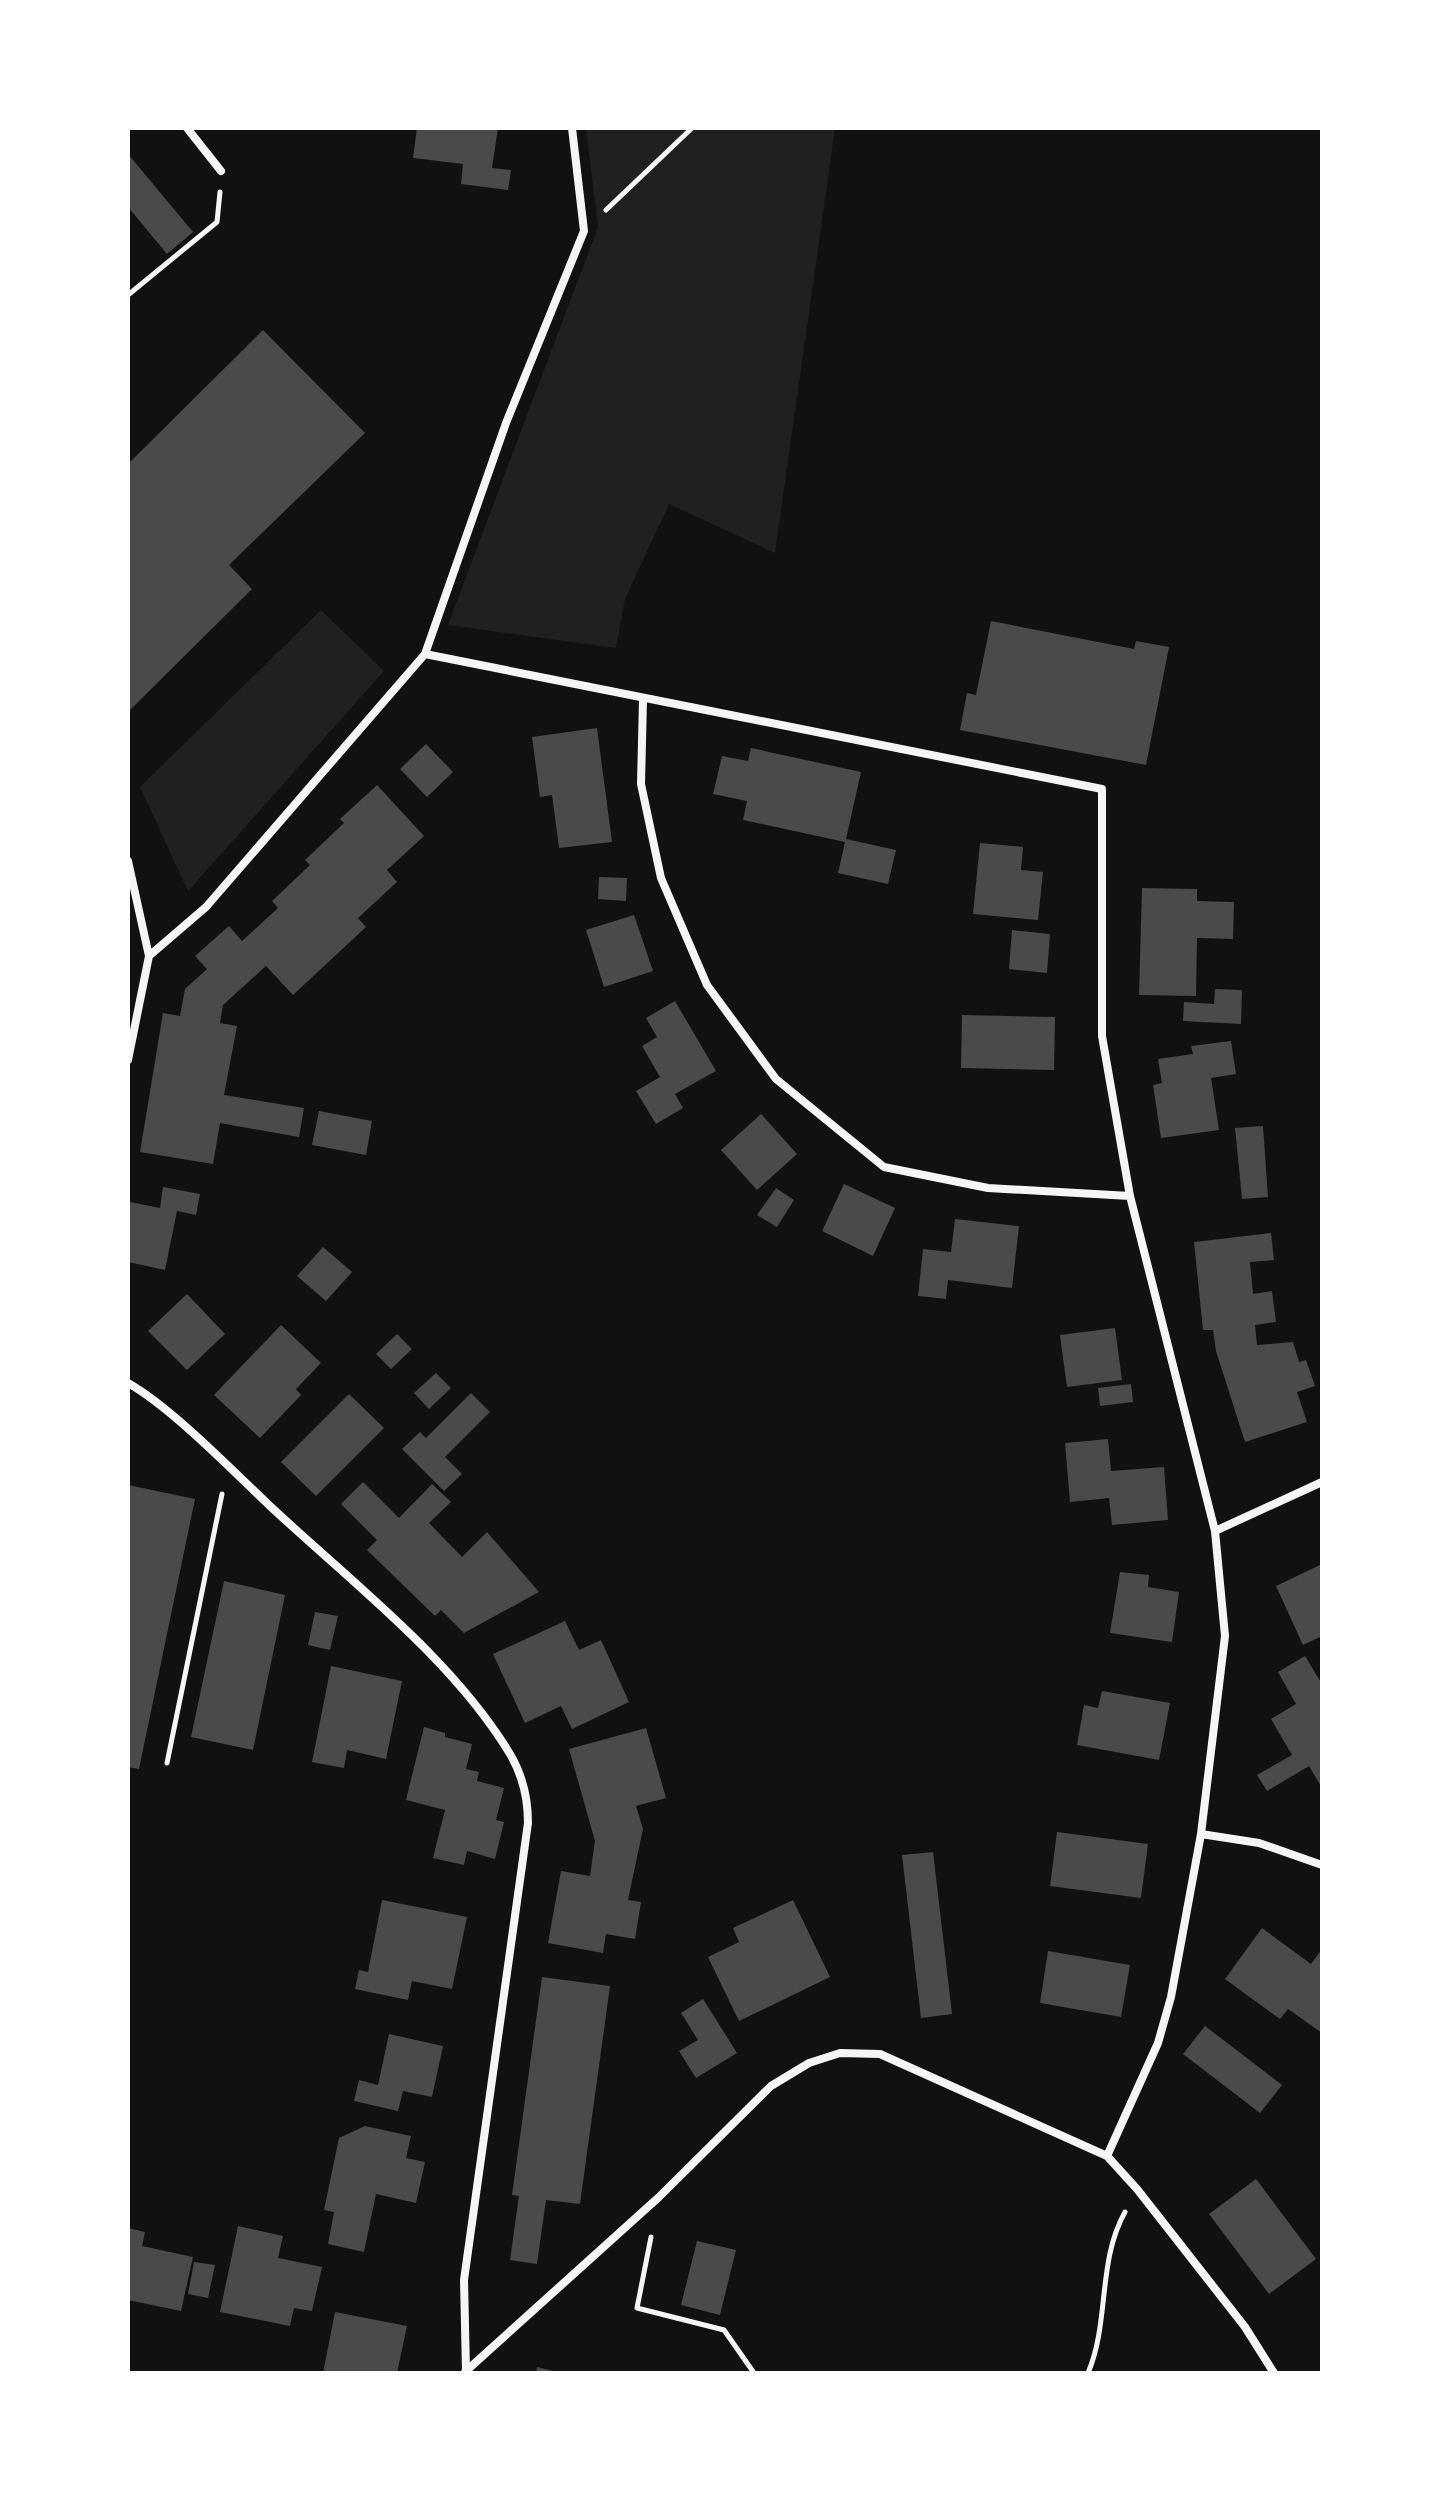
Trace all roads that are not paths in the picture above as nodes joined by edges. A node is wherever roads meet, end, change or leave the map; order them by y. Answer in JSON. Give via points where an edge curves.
{"nodes":[{"id":1,"x":187,"y":128,"type":"edge"},
{"id":2,"x":572,"y":128,"type":"edge"},
{"id":3,"x":221,"y":171,"type":"road end"},
{"id":4,"x":425,"y":654,"type":"junction"},
{"id":5,"x":643,"y":699,"type":"junction"},
{"id":6,"x":128,"y":861,"type":"edge"},
{"id":7,"x":149,"y":956,"type":"junction"},
{"id":8,"x":128,"y":1060,"type":"edge"},
{"id":9,"x":1130,"y":1196,"type":"junction"},
{"id":10,"x":128,"y":1383,"type":"edge"},
{"id":11,"x":1322,"y":1482,"type":"edge"},
{"id":12,"x":1215,"y":1531,"type":"junction"},
{"id":13,"x":1201,"y":1834,"type":"junction"},
{"id":14,"x":1322,"y":1865,"type":"edge"},
{"id":15,"x":1107,"y":2156,"type":"junction"},
{"id":16,"x":465,"y":2372,"type":"edge"},
{"id":17,"x":1274,"y":2373,"type":"edge"}],
"edges":[{"from":1,"to":3,"type":"street"},
{"from":2,"to":4,"type":"street","via":[[584,231],[506,423]]},
{"from":4,"to":5,"type":"street"},
{"from":4,"to":7,"type":"street","via":[[206,907]]},
{"from":5,"to":9,"type":"street","via":[[641,784],[661,878],[707,985],[776,1079],[884,1167],[988,1188]]},
{"from":5,"to":9,"type":"street","via":[[1102,789],[1102,1036]]},
{"from":6,"to":7,"type":"street"},
{"from":7,"to":8,"type":"street"},
{"from":9,"to":12,"type":"street"},
{"from":10,"to":16,"type":"street","via":[[227,1466],[457,1684],[510,1754],[523,1781],[528,1823],[464,2280]]},
{"from":11,"to":12,"type":"street"},
{"from":12,"to":13,"type":"street","via":[[1225,1636]]},
{"from":13,"to":14,"type":"street","via":[[1259,1843]]},
{"from":13,"to":15,"type":"street","via":[[1158,2043]]},
{"from":15,"to":16,"type":"street","via":[[880,2054],[840,2053],[809,2063],[771,2086],[659,2197]]},
{"from":15,"to":17,"type":"street","via":[[1245,2327]]}]}
